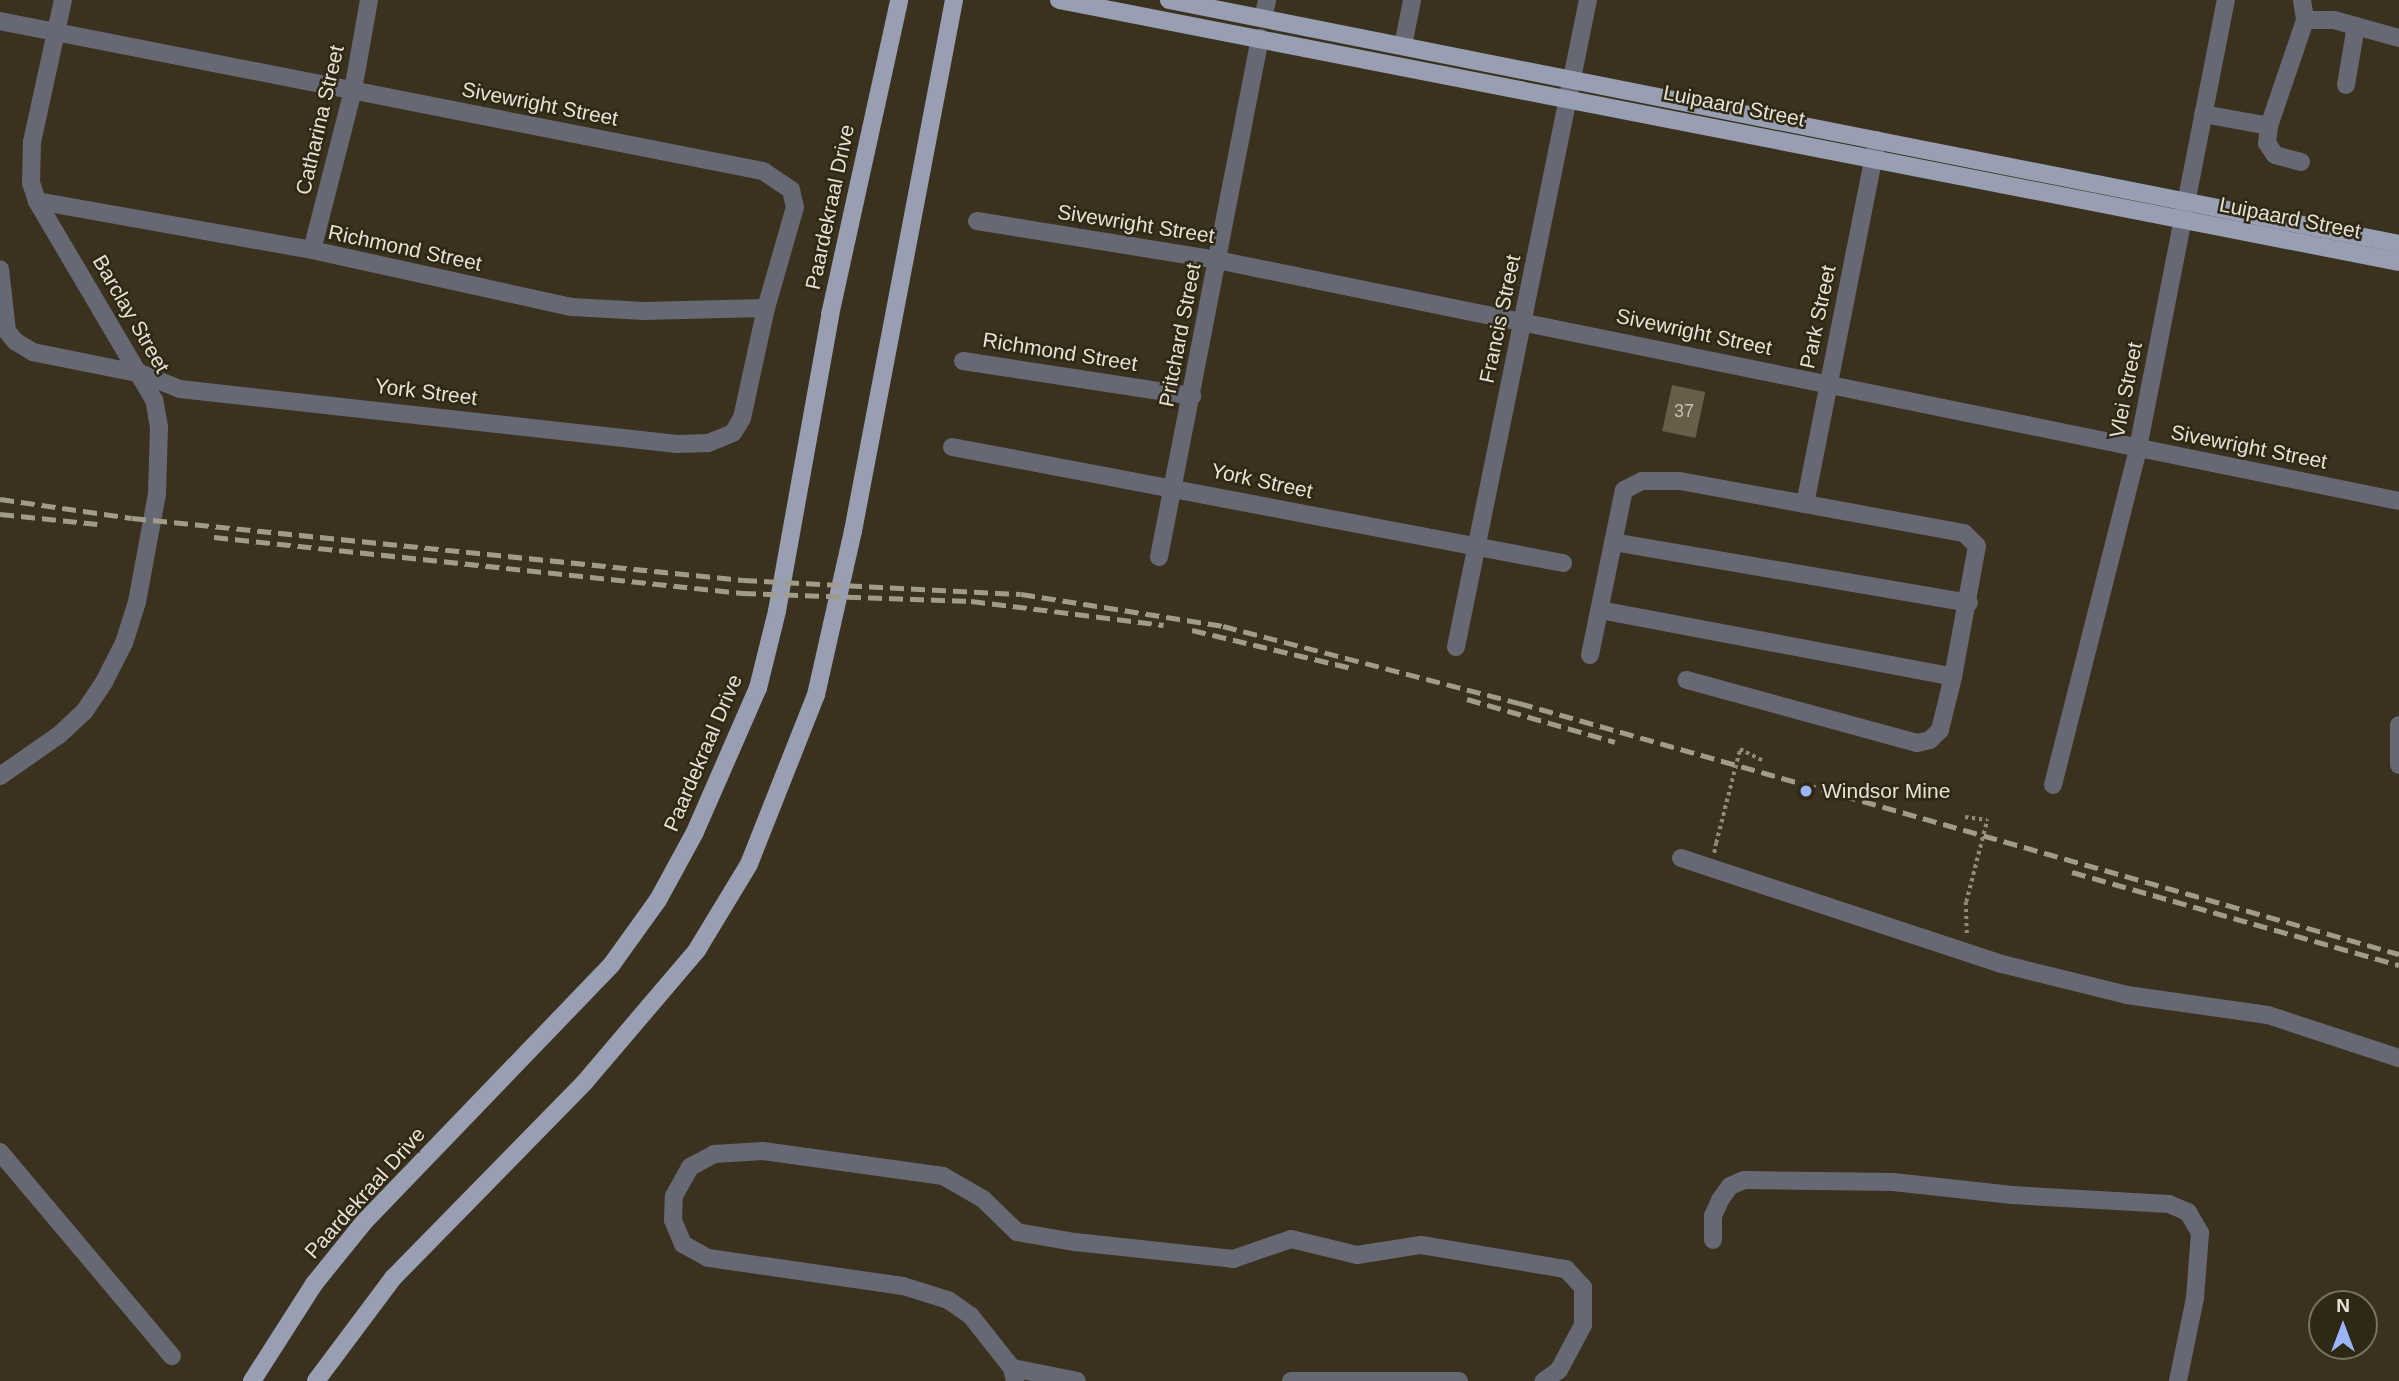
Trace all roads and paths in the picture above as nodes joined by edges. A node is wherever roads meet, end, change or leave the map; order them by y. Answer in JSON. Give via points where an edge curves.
{"nodes":[{"id":1,"x":63,"y":0,"type":"edge"},
{"id":2,"x":369,"y":0,"type":"edge"},
{"id":3,"x":899,"y":0,"type":"edge"},
{"id":4,"x":954,"y":0,"type":"edge"},
{"id":5,"x":1059,"y":0,"type":"edge"},
{"id":6,"x":1169,"y":0,"type":"edge"},
{"id":7,"x":1267,"y":0,"type":"edge"},
{"id":8,"x":1412,"y":0,"type":"edge"},
{"id":9,"x":1588,"y":0,"type":"edge"},
{"id":10,"x":2226,"y":0,"type":"edge"},
{"id":11,"x":2302,"y":0,"type":"edge"},
{"id":12,"x":1095,"y":3,"type":"edge"},
{"id":13,"x":1263,"y":18,"type":"junction"},
{"id":14,"x":2305,"y":20,"type":"junction"},
{"id":15,"x":0,"y":21,"type":"edge"},
{"id":16,"x":2356,"y":26,"type":"junction"},
{"id":17,"x":57,"y":31,"type":"junction"},
{"id":18,"x":1260,"y":38,"type":"junction"},
{"id":19,"x":2399,"y":38,"type":"edge"},
{"id":20,"x":1403,"y":46,"type":"junction"},
{"id":21,"x":2346,"y":85,"type":"dead end"},
{"id":22,"x":1572,"y":89,"type":"junction"},
{"id":23,"x":353,"y":90,"type":"junction"},
{"id":24,"x":2203,"y":114,"type":"junction"},
{"id":25,"x":2269,"y":127,"type":"junction"},
{"id":26,"x":1876,"y":148,"type":"junction"},
{"id":27,"x":2301,"y":162,"type":"dead end"},
{"id":28,"x":37,"y":201,"type":"junction"},
{"id":29,"x":2186,"y":202,"type":"junction"},
{"id":30,"x":2182,"y":220,"type":"junction"},
{"id":31,"x":977,"y":221,"type":"dead end"},
{"id":32,"x":2399,"y":244,"type":"edge"},
{"id":33,"x":312,"y":250,"type":"junction"},
{"id":34,"x":1217,"y":260,"type":"junction"},
{"id":35,"x":2399,"y":262,"type":"edge"},
{"id":36,"x":0,"y":269,"type":"edge"},
{"id":37,"x":765,"y":308,"type":"junction"},
{"id":38,"x":1523,"y":320,"type":"junction"},
{"id":39,"x":963,"y":360,"type":"dead end"},
{"id":40,"x":142,"y":374,"type":"junction"},
{"id":41,"x":1828,"y":383,"type":"junction"},
{"id":42,"x":1192,"y":396,"type":"junction"},
{"id":43,"x":708,"y":443,"type":"joint"},
{"id":44,"x":952,"y":447,"type":"dead end"},
{"id":45,"x":2138,"y":448,"type":"junction"},
{"id":46,"x":1174,"y":486,"type":"junction"},
{"id":47,"x":2399,"y":501,"type":"edge"},
{"id":48,"x":1805,"y":504,"type":"junction"},
{"id":49,"x":1613,"y":542,"type":"junction"},
{"id":50,"x":1478,"y":549,"type":"junction"},
{"id":51,"x":1158,"y":557,"type":"dead end"},
{"id":52,"x":1563,"y":563,"type":"dead end"},
{"id":53,"x":1969,"y":603,"type":"junction"},
{"id":54,"x":1600,"y":610,"type":"junction"},
{"id":55,"x":1456,"y":647,"type":"dead end"},
{"id":56,"x":1590,"y":655,"type":"dead end"},
{"id":57,"x":1953,"y":677,"type":"junction"},
{"id":58,"x":1686,"y":680,"type":"dead end"},
{"id":59,"x":2399,"y":725,"type":"edge"},
{"id":60,"x":1764,"y":761,"type":"dead end"},
{"id":61,"x":2399,"y":765,"type":"edge"},
{"id":62,"x":0,"y":776,"type":"edge"},
{"id":63,"x":2053,"y":785,"type":"dead end"},
{"id":64,"x":1965,"y":817,"type":"dead end"},
{"id":65,"x":1716,"y":844,"type":"dead end"},
{"id":66,"x":1681,"y":858,"type":"dead end"},
{"id":67,"x":1964,"y":916,"type":"dead end"},
{"id":68,"x":2399,"y":1058,"type":"edge"},
{"id":69,"x":0,"y":1152,"type":"edge"},
{"id":70,"x":1713,"y":1240,"type":"dead end"},
{"id":71,"x":172,"y":1356,"type":"dead end"},
{"id":72,"x":1013,"y":1374,"type":"edge"},
{"id":73,"x":252,"y":1381,"type":"edge"},
{"id":74,"x":316,"y":1381,"type":"edge"},
{"id":75,"x":1077,"y":1381,"type":"edge"},
{"id":76,"x":1291,"y":1381,"type":"edge"},
{"id":77,"x":1460,"y":1381,"type":"edge"},
{"id":78,"x":1544,"y":1381,"type":"edge"},
{"id":79,"x":2178,"y":1381,"type":"edge"}],
"edges":[{"from":1,"to":17,"type":"street","name":"Barclay Street"},
{"from":2,"to":23,"type":"street","name":"Catharina Street"},
{"from":3,"to":73,"type":"main road","name":"Paardekraal Drive","via":[[830,315],[777,611],[758,688],[695,832],[659,900],[612,964],[364,1222],[314,1284]]},
{"from":4,"to":74,"type":"main road","via":[[853,531],[816,695],[749,864],[697,950],[584,1083],[393,1278]]},
{"from":5,"to":12,"type":"main road","name":"Luipaard Street"},
{"from":6,"to":13,"type":"main road","name":"Luipaard Street"},
{"from":7,"to":13,"type":"street"},
{"from":8,"to":20,"type":"street"},
{"from":9,"to":22,"type":"street","name":"Francis Street"},
{"from":10,"to":24,"type":"street","name":"Vlei Street"},
{"from":11,"to":14,"type":"street"},
{"from":12,"to":18,"type":"main road","name":"Luipaard Street"},
{"from":13,"to":20,"type":"main road","name":"Luipaard Street"},
{"from":14,"to":16,"type":"street"},
{"from":14,"to":25,"type":"street"},
{"from":15,"to":17,"type":"street","name":"Sivewright Street"},
{"from":16,"to":19,"type":"street"},
{"from":16,"to":21,"type":"street"},
{"from":17,"to":23,"type":"street","name":"Sivewright Street"},
{"from":17,"to":28,"type":"street","name":"Barclay Street","via":[[32,142],[31,183]]},
{"from":18,"to":22,"type":"main road","name":"Luipaard Street"},
{"from":18,"to":34,"type":"street","name":"Pritchard Street"},
{"from":20,"to":22,"type":"main road","name":"Luipaard Street"},
{"from":22,"to":26,"type":"main road","name":"Luipaard Street"},
{"from":22,"to":38,"type":"street","name":"Francis Street"},
{"from":23,"to":33,"type":"street","name":"Catharina Street"},
{"from":23,"to":37,"type":"street","name":"Sivewright Street","via":[[763,171],[782,180],[791,190],[795,207]]},
{"from":24,"to":25,"type":"street"},
{"from":24,"to":29,"type":"street","name":"Vlei Street"},
{"from":25,"to":27,"type":"street","via":[[2267,143],[2274,155]]},
{"from":26,"to":29,"type":"main road","name":"Luipaard Street"},
{"from":26,"to":30,"type":"main road","name":"Luipaard Street"},
{"from":26,"to":41,"type":"street","name":"Park Street"},
{"from":28,"to":33,"type":"street","name":"Richmond Street"},
{"from":28,"to":40,"type":"street","name":"Barclay Street"},
{"from":29,"to":30,"type":"street","name":"Vlei Street"},
{"from":29,"to":32,"type":"main road","name":"Luipaard Street"},
{"from":30,"to":35,"type":"main road","name":"Luipaard Street"},
{"from":30,"to":45,"type":"street","name":"Vlei Street"},
{"from":31,"to":34,"type":"street","name":"Sivewright Street"},
{"from":33,"to":37,"type":"street","name":"Richmond Street","via":[[591,310]]},
{"from":34,"to":38,"type":"street","name":"Sivewright Street"},
{"from":34,"to":42,"type":"street","name":"Pritchard Street"},
{"from":36,"to":40,"type":"street","via":[[7,331],[15,341],[33,352]]},
{"from":37,"to":43,"type":"street","name":"Sivewright Street","via":[[742,418],[733,433]]},
{"from":38,"to":41,"type":"street","name":"Sivewright Street"},
{"from":38,"to":50,"type":"street","name":"Francis Street"},
{"from":39,"to":42,"type":"street","name":"Richmond Street"},
{"from":40,"to":43,"type":"street","name":"York Street","via":[[180,389],[677,444]]},
{"from":40,"to":62,"type":"street","name":"Barclay Street","via":[[159,427],[157,494],[148,552],[124,643],[84,712],[22,764]]},
{"from":41,"to":45,"type":"street","name":"Sivewright Street"},
{"from":41,"to":48,"type":"street","name":"Park Street"},
{"from":42,"to":46,"type":"street","name":"Pritchard Street"},
{"from":44,"to":46,"type":"street","name":"York Street"},
{"from":45,"to":47,"type":"street","name":"Sivewright Street"},
{"from":45,"to":63,"type":"street","name":"Vlei Street"},
{"from":46,"to":50,"type":"street","name":"York Street"},
{"from":46,"to":51,"type":"street","name":"Pritchard Street"},
{"from":48,"to":49,"type":"street","via":[[1679,481],[1642,481],[1624,490]]},
{"from":48,"to":53,"type":"street","via":[[1964,533],[1977,545]]},
{"from":49,"to":53,"type":"street"},
{"from":49,"to":54,"type":"street"},
{"from":50,"to":52,"type":"street","name":"York Street"},
{"from":50,"to":55,"type":"street","name":"Francis Street"},
{"from":53,"to":57,"type":"street"},
{"from":54,"to":56,"type":"street"},
{"from":54,"to":57,"type":"street"},
{"from":57,"to":58,"type":"street","via":[[1940,730],[1930,740],[1917,743]]},
{"from":59,"to":61,"type":"street"},
{"from":60,"to":65,"type":"path","bridge":true,"via":[[1740,749]]},
{"from":64,"to":67,"type":"path","bridge":true,"via":[[1987,820]]},
{"from":66,"to":68,"type":"street","via":[[2002,964],[2127,995],[2268,1015]]},
{"from":69,"to":71,"type":"street"},
{"from":70,"to":79,"type":"street","via":[[1713,1216],[1720,1200],[1730,1186],[1744,1180],[1893,1182],[2012,1195],[2169,1204],[2188,1212],[2200,1233],[2195,1297]]},
{"from":72,"to":75,"type":"street"},
{"from":72,"to":78,"type":"street","via":[[971,1316],[948,1300],[903,1286],[708,1258],[683,1244],[673,1220],[674,1196],[690,1167],[714,1154],[763,1151],[943,1176],[983,1199],[1017,1232],[1075,1242],[1233,1259],[1291,1239],[1357,1255],[1421,1245],[1566,1269],[1583,1287],[1583,1325],[1559,1370]]},
{"from":76,"to":77,"type":"street"}]}
